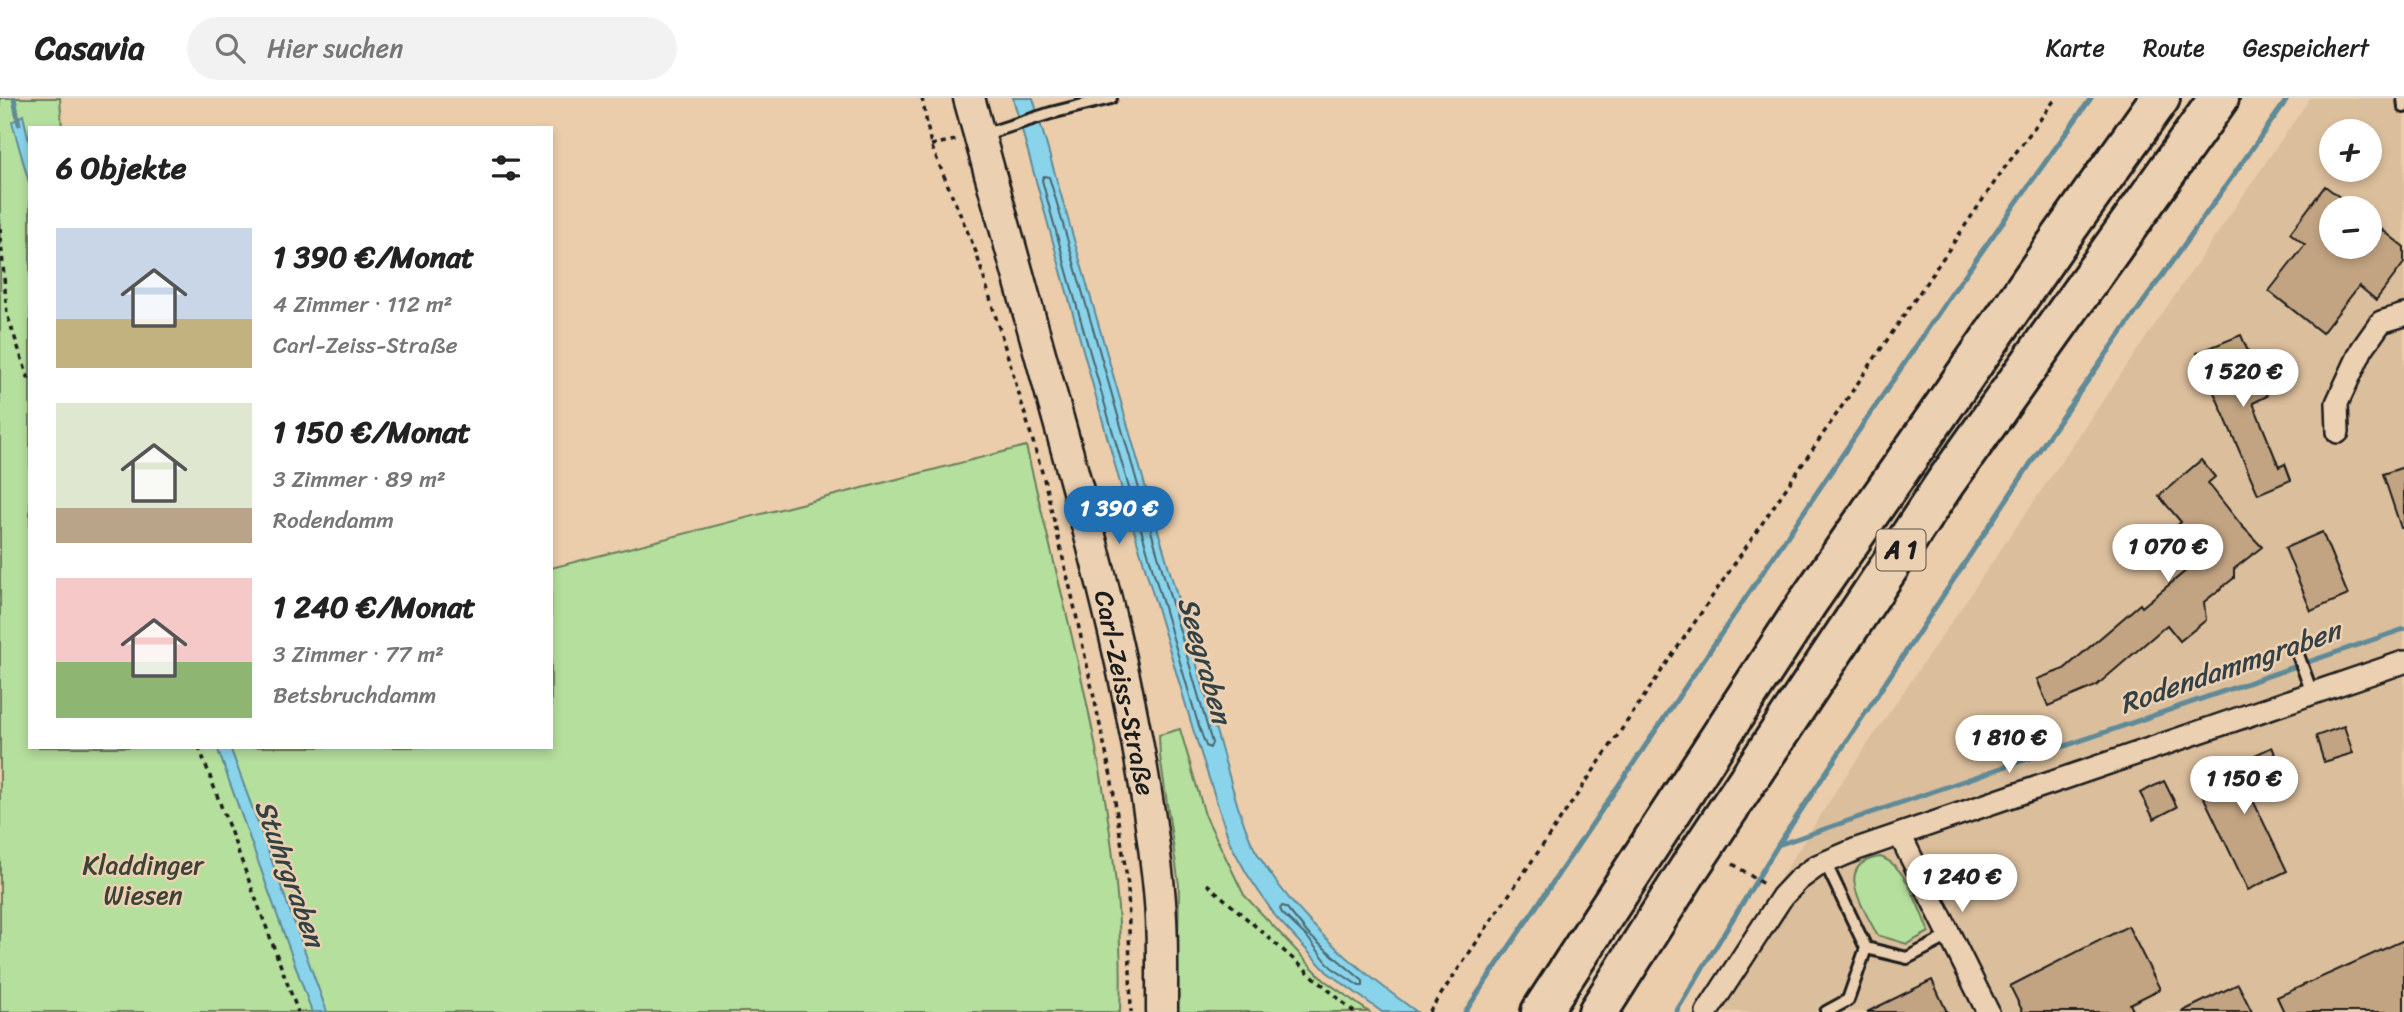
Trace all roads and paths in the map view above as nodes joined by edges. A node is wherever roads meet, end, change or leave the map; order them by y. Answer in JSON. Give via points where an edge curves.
{"nodes":[{"id":1,"x":922,"y":98,"type":"edge"},
{"id":2,"x":969,"y":98,"type":"edge"},
{"id":3,"x":1111,"y":98,"type":"edge"},
{"id":4,"x":2056,"y":98,"type":"edge"},
{"id":5,"x":2160,"y":98,"type":"edge"},
{"id":6,"x":2219,"y":98,"type":"edge"},
{"id":7,"x":2403,"y":98,"type":"edge"},
{"id":8,"x":2404,"y":107,"type":"edge"},
{"id":9,"x":980,"y":136,"type":"junction"},
{"id":10,"x":0,"y":228,"type":"edge"},
{"id":11,"x":2404,"y":315,"type":"edge"},
{"id":12,"x":28,"y":377,"type":"edge"},
{"id":13,"x":2338,"y":432,"type":"dead end"},
{"id":14,"x":2297,"y":652,"type":"dead end"},
{"id":15,"x":2404,"y":662,"type":"edge"},
{"id":16,"x":2309,"y":686,"type":"junction"},
{"id":17,"x":201,"y":749,"type":"edge"},
{"id":18,"x":1900,"y":835,"type":"junction"},
{"id":19,"x":1825,"y":862,"type":"junction"},
{"id":20,"x":1733,"y":864,"type":"dead end"},
{"id":21,"x":1207,"y":884,"type":"dead end"},
{"id":22,"x":1782,"y":897,"type":"junction"},
{"id":23,"x":1949,"y":936,"type":"junction"},
{"id":24,"x":1866,"y":948,"type":"junction"},
{"id":25,"x":298,"y":1012,"type":"edge"},
{"id":26,"x":1130,"y":1012,"type":"edge"},
{"id":27,"x":1162,"y":1012,"type":"edge"},
{"id":28,"x":1354,"y":1012,"type":"edge"},
{"id":29,"x":1429,"y":1012,"type":"edge"},
{"id":30,"x":1541,"y":1012,"type":"edge"},
{"id":31,"x":1598,"y":1012,"type":"edge"},
{"id":32,"x":1707,"y":1012,"type":"edge"},
{"id":33,"x":1826,"y":1012,"type":"edge"},
{"id":34,"x":1988,"y":1012,"type":"edge"}],
"edges":[{"from":1,"to":26,"type":"path","via":[[931,145],[984,277],[1044,480],[1072,596],[1111,776],[1128,885]]},
{"from":2,"to":9,"type":"main road","name":"Carl-Zeiss-Straße"},
{"from":3,"to":9,"type":"lane"},
{"from":4,"to":29,"type":"path"},
{"from":5,"to":30,"type":"highway","number":"A 1","via":[[1808,601]]},
{"from":6,"to":31,"type":"highway","number":"A 1","via":[[1945,482]]},
{"from":7,"to":8,"type":"lane"},
{"from":9,"to":27,"type":"main road","name":"Carl-Zeiss-Straße","via":[[1124,677],[1158,882]]},
{"from":10,"to":12,"type":"path","via":[[7,314]]},
{"from":11,"to":13,"type":"street","via":[[2381,322],[2362,349],[2337,404]]},
{"from":14,"to":16,"type":"lane"},
{"from":15,"to":16,"type":"street"},
{"from":16,"to":18,"type":"street"},
{"from":17,"to":25,"type":"path"},
{"from":18,"to":19,"type":"street"},
{"from":18,"to":23,"type":"street"},
{"from":19,"to":22,"type":"street"},
{"from":19,"to":24,"type":"lane"},
{"from":20,"to":22,"type":"path"},
{"from":21,"to":28,"type":"path"},
{"from":22,"to":32,"type":"street"},
{"from":23,"to":24,"type":"lane","via":[[1907,958]]},
{"from":23,"to":34,"type":"street"},
{"from":24,"to":33,"type":"lane","via":[[1848,1000]]}]}
